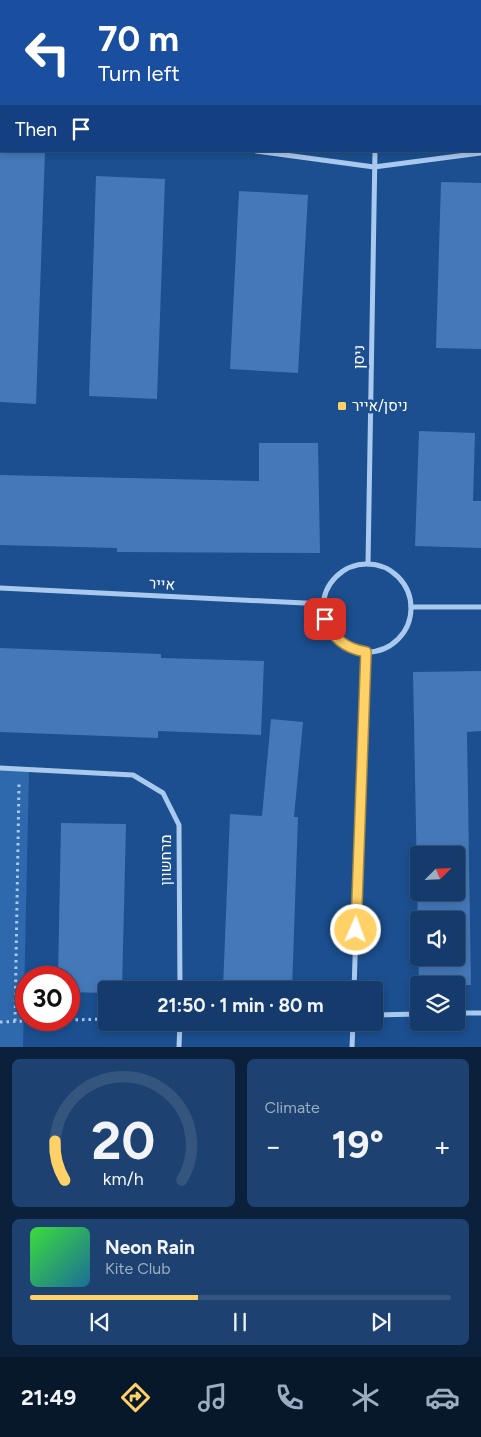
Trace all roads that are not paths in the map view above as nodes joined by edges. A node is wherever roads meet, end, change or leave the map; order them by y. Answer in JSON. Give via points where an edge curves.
{"nodes":[{"id":1,"x":263,"y":152,"type":"edge"},
{"id":2,"x":374,"y":152,"type":"edge"},
{"id":3,"x":481,"y":153,"type":"edge"},
{"id":4,"x":374,"y":167,"type":"junction"},
{"id":5,"x":368,"y":564,"type":"junction"},
{"id":6,"x":0,"y":588,"type":"edge"},
{"id":7,"x":324,"y":604,"type":"junction"},
{"id":8,"x":411,"y":607,"type":"junction"},
{"id":9,"x":481,"y":607,"type":"edge"},
{"id":10,"x":366,"y":652,"type":"junction"},
{"id":11,"x":0,"y":768,"type":"edge"},
{"id":12,"x":180,"y":981,"type":"edge"},
{"id":13,"x":354,"y":981,"type":"edge"},
{"id":14,"x":465,"y":1013,"type":"edge"},
{"id":15,"x":481,"y":1013,"type":"edge"},
{"id":16,"x":410,"y":1014,"type":"edge"},
{"id":17,"x":383,"y":1015,"type":"edge"},
{"id":18,"x":180,"y":1031,"type":"edge"},
{"id":19,"x":353,"y":1031,"type":"edge"},
{"id":20,"x":179,"y":1047,"type":"edge"},
{"id":21,"x":352,"y":1047,"type":"edge"}],
"edges":[{"from":1,"to":4,"type":"street"},
{"from":2,"to":4,"type":"street","name":"ניסן"},
{"from":3,"to":4,"type":"street"},
{"from":4,"to":5,"type":"street","name":"ניסן"},
{"from":5,"to":7,"type":"street","via":[[343,571],[333,580]]},
{"from":5,"to":8,"type":"street","via":[[393,572],[403,582]]},
{"from":6,"to":7,"type":"street","name":"אייר"},
{"from":7,"to":10,"type":"street","via":[[330,632],[352,649]]},
{"from":8,"to":9,"type":"street"},
{"from":8,"to":10,"type":"street","via":[[403,634],[386,647]]},
{"from":10,"to":13,"type":"street"},
{"from":11,"to":12,"type":"street","name":"מרחשוון","via":[[133,775],[163,792],[179,825]]},
{"from":14,"to":15,"type":"street"},
{"from":16,"to":17,"type":"street"},
{"from":18,"to":20,"type":"street"},
{"from":19,"to":21,"type":"street"}]}
